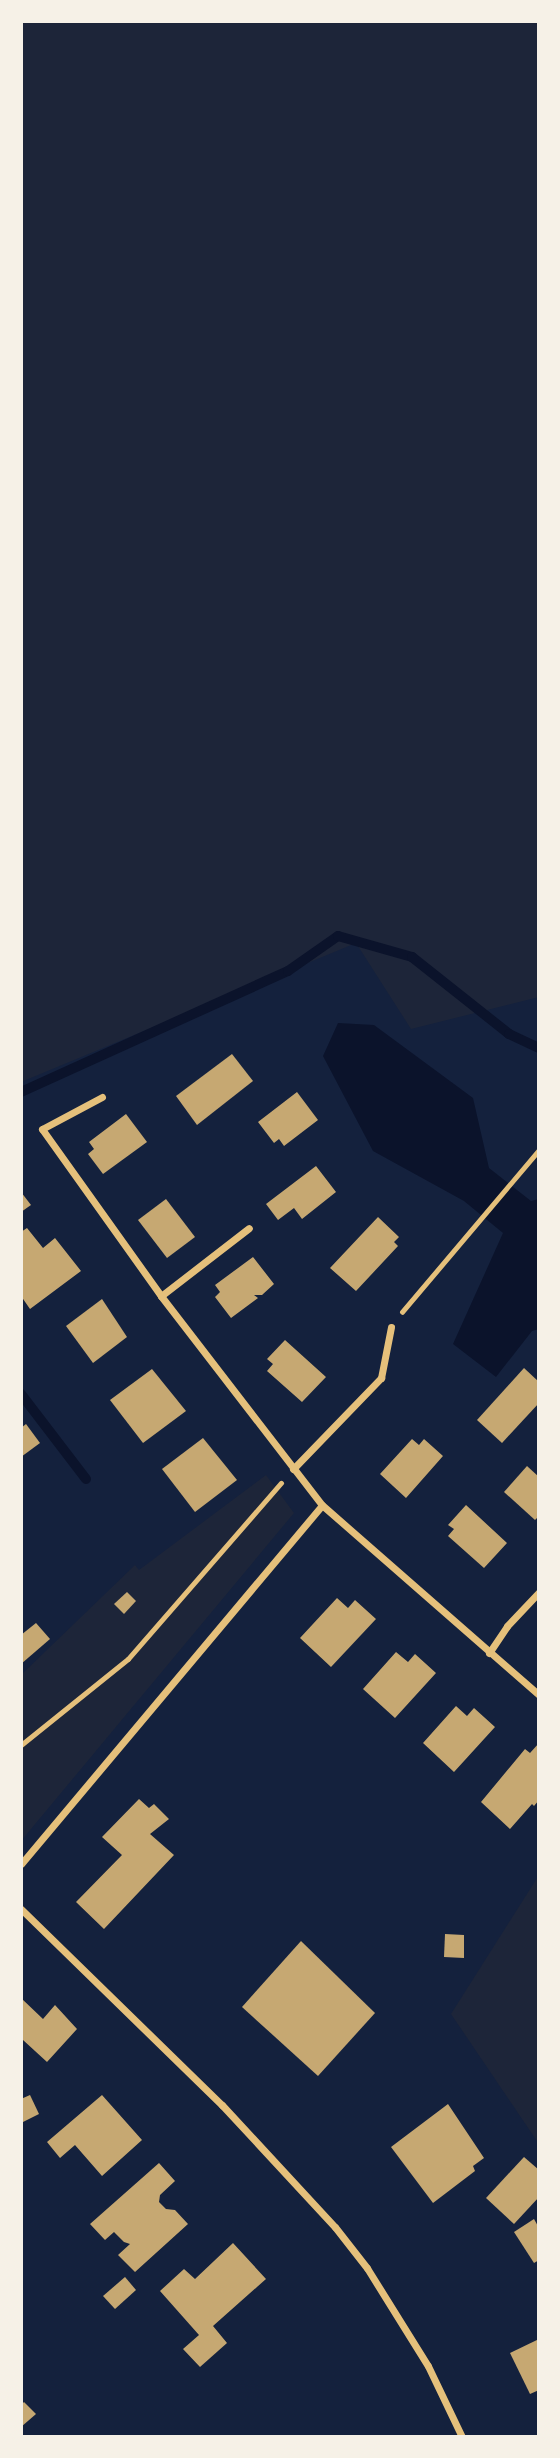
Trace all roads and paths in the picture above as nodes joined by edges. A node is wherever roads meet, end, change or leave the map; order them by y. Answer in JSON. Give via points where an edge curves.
{"nodes":[{"id":1,"x":102,"y":1097,"type":"dead end"},
{"id":2,"x":539,"y":1150,"type":"edge"},
{"id":3,"x":250,"y":1228,"type":"dead end"},
{"id":4,"x":161,"y":1296,"type":"junction"},
{"id":5,"x":391,"y":1327,"type":"joint"},
{"id":6,"x":293,"y":1469,"type":"junction"},
{"id":7,"x":322,"y":1505,"type":"junction"},
{"id":8,"x":539,"y":1591,"type":"edge"},
{"id":9,"x":489,"y":1653,"type":"junction"},
{"id":10,"x":539,"y":1695,"type":"edge"},
{"id":11,"x":21,"y":1745,"type":"edge"},
{"id":12,"x":21,"y":1864,"type":"edge"},
{"id":13,"x":21,"y":1909,"type":"edge"},
{"id":14,"x":462,"y":2437,"type":"edge"}],
"edges":[{"from":1,"to":4,"type":"street","via":[[42,1129]]},
{"from":2,"to":5,"type":"path"},
{"from":3,"to":4,"type":"street"},
{"from":4,"to":6,"type":"street"},
{"from":5,"to":6,"type":"street","via":[[381,1378]]},
{"from":6,"to":7,"type":"street"},
{"from":6,"to":11,"type":"path","via":[[128,1659]]},
{"from":7,"to":9,"type":"street"},
{"from":7,"to":12,"type":"street"},
{"from":8,"to":9,"type":"street"},
{"from":9,"to":10,"type":"street"},
{"from":13,"to":14,"type":"street","via":[[222,2105],[335,2227],[367,2268],[428,2366]]}]}
